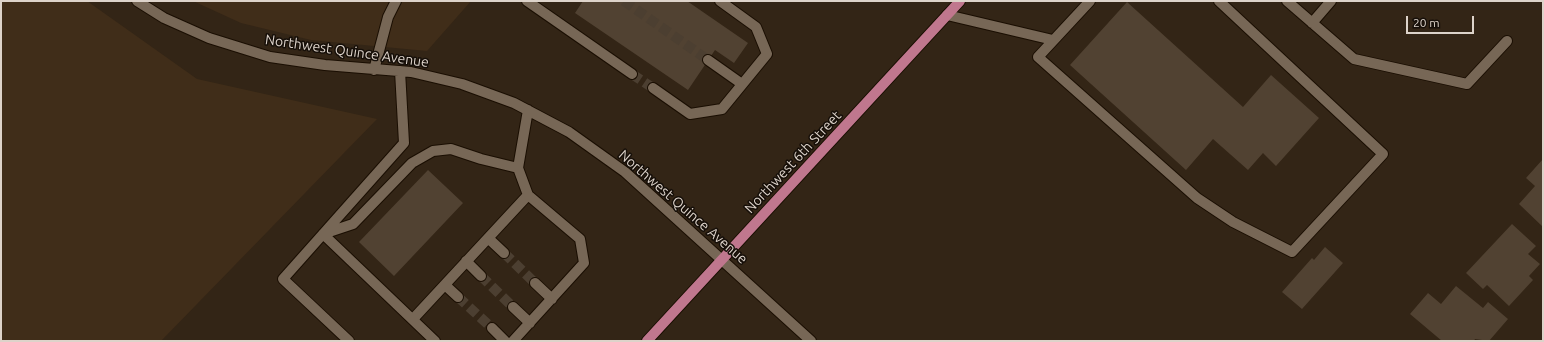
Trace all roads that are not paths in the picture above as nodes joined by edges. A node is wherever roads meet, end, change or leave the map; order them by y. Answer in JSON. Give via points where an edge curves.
{"nodes":[{"id":1,"x":137,"y":1,"type":"edge"},
{"id":2,"x":396,"y":1,"type":"edge"},
{"id":3,"x":527,"y":1,"type":"edge"},
{"id":4,"x":720,"y":1,"type":"edge"},
{"id":5,"x":960,"y":1,"type":"edge"},
{"id":6,"x":1090,"y":1,"type":"edge"},
{"id":7,"x":1219,"y":1,"type":"edge"},
{"id":8,"x":1287,"y":1,"type":"edge"},
{"id":9,"x":1331,"y":1,"type":"edge"},
{"id":10,"x":947,"y":15,"type":"junction"},
{"id":11,"x":1312,"y":23,"type":"junction"},
{"id":12,"x":1053,"y":40,"type":"junction"},
{"id":13,"x":1507,"y":41,"type":"dead end"},
{"id":14,"x":708,"y":60,"type":"tunnel mouth"},
{"id":15,"x":374,"y":70,"type":"junction"},
{"id":16,"x":400,"y":72,"type":"junction"},
{"id":17,"x":632,"y":74,"type":"tunnel mouth"},
{"id":18,"x":742,"y":84,"type":"junction"},
{"id":19,"x":652,"y":88,"type":"tunnel mouth"},
{"id":20,"x":528,"y":110,"type":"junction"},
{"id":21,"x":518,"y":168,"type":"junction"},
{"id":22,"x":528,"y":195,"type":"junction"},
{"id":23,"x":323,"y":234,"type":"junction"},
{"id":24,"x":488,"y":238,"type":"junction"},
{"id":25,"x":504,"y":253,"type":"tunnel mouth"},
{"id":26,"x":722,"y":260,"type":"junction"},
{"id":27,"x":466,"y":261,"type":"junction"},
{"id":28,"x":482,"y":276,"type":"tunnel mouth"},
{"id":29,"x":536,"y":283,"type":"tunnel mouth"},
{"id":30,"x":445,"y":284,"type":"junction"},
{"id":31,"x":458,"y":297,"type":"tunnel mouth"},
{"id":32,"x":552,"y":299,"type":"junction"},
{"id":33,"x":514,"y":307,"type":"tunnel mouth"},
{"id":34,"x":413,"y":319,"type":"junction"},
{"id":35,"x":530,"y":323,"type":"junction"},
{"id":36,"x":492,"y":328,"type":"tunnel mouth"},
{"id":37,"x":349,"y":341,"type":"edge"},
{"id":38,"x":435,"y":341,"type":"edge"},
{"id":39,"x":505,"y":341,"type":"edge"},
{"id":40,"x":513,"y":341,"type":"edge"},
{"id":41,"x":647,"y":341,"type":"edge"},
{"id":42,"x":811,"y":341,"type":"edge"}],
"edges":[{"from":1,"to":15,"type":"street","name":"Northwest Quince Avenue","via":[[164,18],[209,38],[270,57]]},
{"from":2,"to":15,"type":"street","via":[[388,17]]},
{"from":3,"to":17,"type":"street"},
{"from":4,"to":18,"type":"street","via":[[756,27],[767,54]]},
{"from":5,"to":10,"type":"main road","name":"Northwest 6th Street"},
{"from":6,"to":12,"type":"street"},
{"from":7,"to":12,"type":"street","via":[[1383,154],[1292,252],[1233,222],[1196,198],[1038,57]]},
{"from":8,"to":11,"type":"street"},
{"from":9,"to":11,"type":"street"},
{"from":10,"to":12,"type":"street"},
{"from":10,"to":26,"type":"main road","name":"Northwest 6th Street"},
{"from":11,"to":13,"type":"street","via":[[1354,60],[1467,84]]},
{"from":14,"to":18,"type":"street"},
{"from":15,"to":16,"type":"street","name":"Northwest Quince Avenue"},
{"from":16,"to":20,"type":"street","name":"Northwest Quince Avenue","via":[[411,72],[462,84]]},
{"from":16,"to":23,"type":"street","via":[[404,143]]},
{"from":18,"to":19,"type":"street","via":[[722,108],[690,114]]},
{"from":20,"to":21,"type":"street"},
{"from":20,"to":26,"type":"street","name":"Northwest Quince Avenue","via":[[569,132],[625,172]]},
{"from":21,"to":22,"type":"street"},
{"from":21,"to":23,"type":"street","via":[[481,160],[451,149],[433,151],[412,163],[353,224]]},
{"from":22,"to":24,"type":"street"},
{"from":22,"to":32,"type":"street","via":[[580,239],[584,263]]},
{"from":23,"to":34,"type":"street"},
{"from":23,"to":37,"type":"street","via":[[283,280]]},
{"from":24,"to":25,"type":"street"},
{"from":24,"to":27,"type":"street"},
{"from":26,"to":41,"type":"main road","name":"Northwest 6th Street"},
{"from":26,"to":42,"type":"street","name":"Northwest Quince Avenue"},
{"from":27,"to":28,"type":"street"},
{"from":27,"to":30,"type":"street"},
{"from":29,"to":32,"type":"street"},
{"from":30,"to":31,"type":"street"},
{"from":30,"to":34,"type":"street"},
{"from":32,"to":35,"type":"street"},
{"from":33,"to":35,"type":"street"},
{"from":34,"to":38,"type":"street"},
{"from":35,"to":40,"type":"street"},
{"from":36,"to":39,"type":"street"}]}
